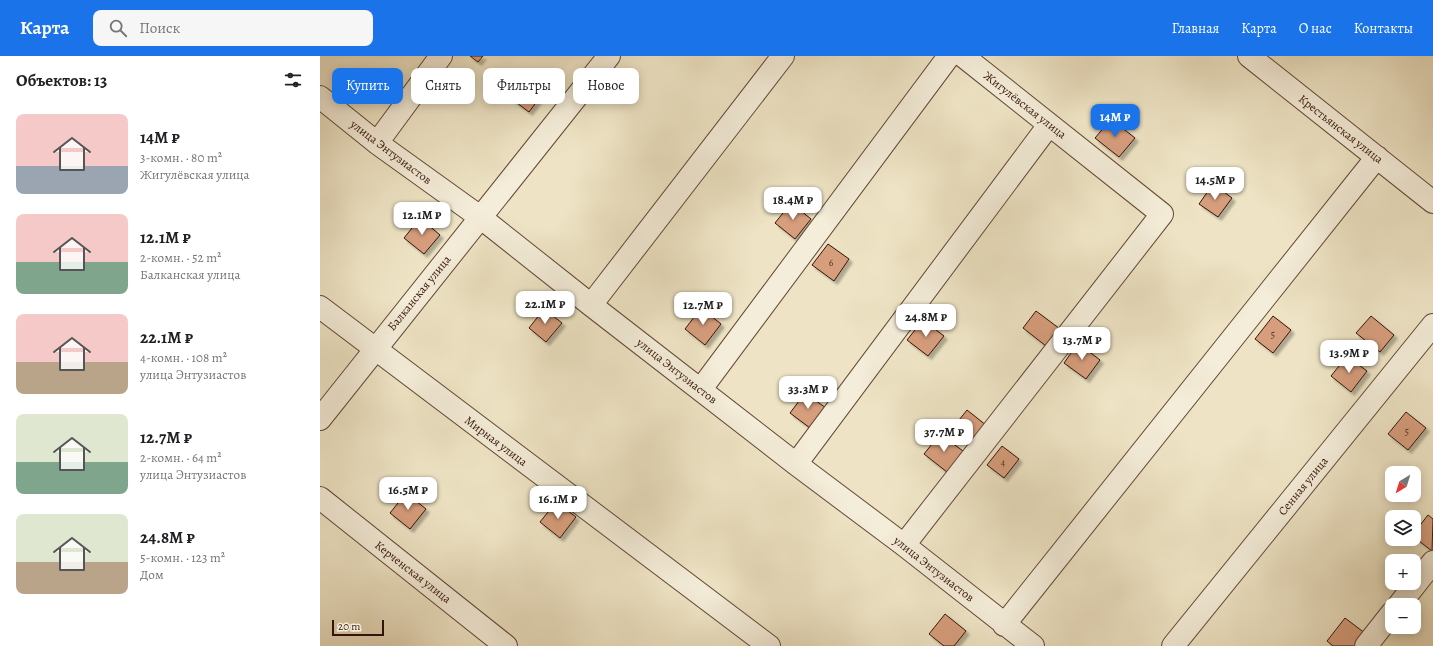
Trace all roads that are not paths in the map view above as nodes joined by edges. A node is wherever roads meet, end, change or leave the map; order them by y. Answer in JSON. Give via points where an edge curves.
{"nodes":[{"id":1,"x":441,"y":56,"type":"edge"},
{"id":2,"x":609,"y":56,"type":"edge"},
{"id":3,"x":783,"y":56,"type":"edge"},
{"id":4,"x":949,"y":56,"type":"edge"},
{"id":5,"x":963,"y":56,"type":"edge"},
{"id":6,"x":1249,"y":56,"type":"edge"},
{"id":7,"x":320,"y":97,"type":"edge"},
{"id":8,"x":1049,"y":124,"type":"junction"},
{"id":9,"x":377,"y":143,"type":"junction"},
{"id":10,"x":1377,"y":157,"type":"junction"},
{"id":11,"x":1433,"y":202,"type":"edge"},
{"id":12,"x":480,"y":218,"type":"junction"},
{"id":13,"x":591,"y":306,"type":"junction"},
{"id":14,"x":320,"y":307,"type":"edge"},
{"id":15,"x":1433,"y":325,"type":"edge"},
{"id":16,"x":375,"y":349,"type":"junction"},
{"id":17,"x":701,"y":389,"type":"junction"},
{"id":18,"x":320,"y":419,"type":"edge"},
{"id":19,"x":796,"y":464,"type":"junction"},
{"id":20,"x":320,"y":498,"type":"edge"},
{"id":21,"x":904,"y":545,"type":"junction"},
{"id":22,"x":1433,"y":562,"type":"edge"},
{"id":23,"x":1404,"y":598,"type":"edge"},
{"id":24,"x":1385,"y":622,"type":"edge"},
{"id":25,"x":1004,"y":625,"type":"junction"},
{"id":26,"x":506,"y":646,"type":"edge"},
{"id":27,"x":769,"y":646,"type":"edge"},
{"id":28,"x":1033,"y":646,"type":"edge"},
{"id":29,"x":1173,"y":646,"type":"edge"},
{"id":30,"x":1366,"y":646,"type":"edge"}],
"edges":[{"from":1,"to":9,"type":"street"},
{"from":2,"to":12,"type":"street","name":"Балканская улица"},
{"from":3,"to":13,"type":"street"},
{"from":4,"to":17,"type":"street"},
{"from":5,"to":8,"type":"street","name":"Жигулёвская улица"},
{"from":6,"to":10,"type":"street","name":"Крестьянская улица"},
{"from":7,"to":9,"type":"street","name":"улица Энтузиастов"},
{"from":8,"to":19,"type":"street"},
{"from":8,"to":21,"type":"street","name":"Жигулёвская улица","via":[[1162,214]]},
{"from":9,"to":12,"type":"street","name":"улица Энтузиастов"},
{"from":10,"to":11,"type":"street","name":"Крестьянская улица"},
{"from":10,"to":25,"type":"street"},
{"from":12,"to":13,"type":"street","name":"улица Энтузиастов"},
{"from":12,"to":16,"type":"street","name":"Балканская улица"},
{"from":13,"to":17,"type":"street","name":"улица Энтузиастов"},
{"from":14,"to":16,"type":"street","name":"Мирная улица"},
{"from":15,"to":29,"type":"street","name":"Сенная улица"},
{"from":16,"to":18,"type":"street","name":"Балканская улица"},
{"from":16,"to":27,"type":"street","name":"Мирная улица"},
{"from":17,"to":19,"type":"street","name":"улица Энтузиастов"},
{"from":19,"to":21,"type":"street","name":"улица Энтузиастов"},
{"from":20,"to":26,"type":"street","name":"Керченская улица"},
{"from":21,"to":25,"type":"street","name":"улица Энтузиастов"},
{"from":22,"to":23,"type":"street"},
{"from":24,"to":30,"type":"street"},
{"from":25,"to":28,"type":"street","name":"улица Энтузиастов"}]}
